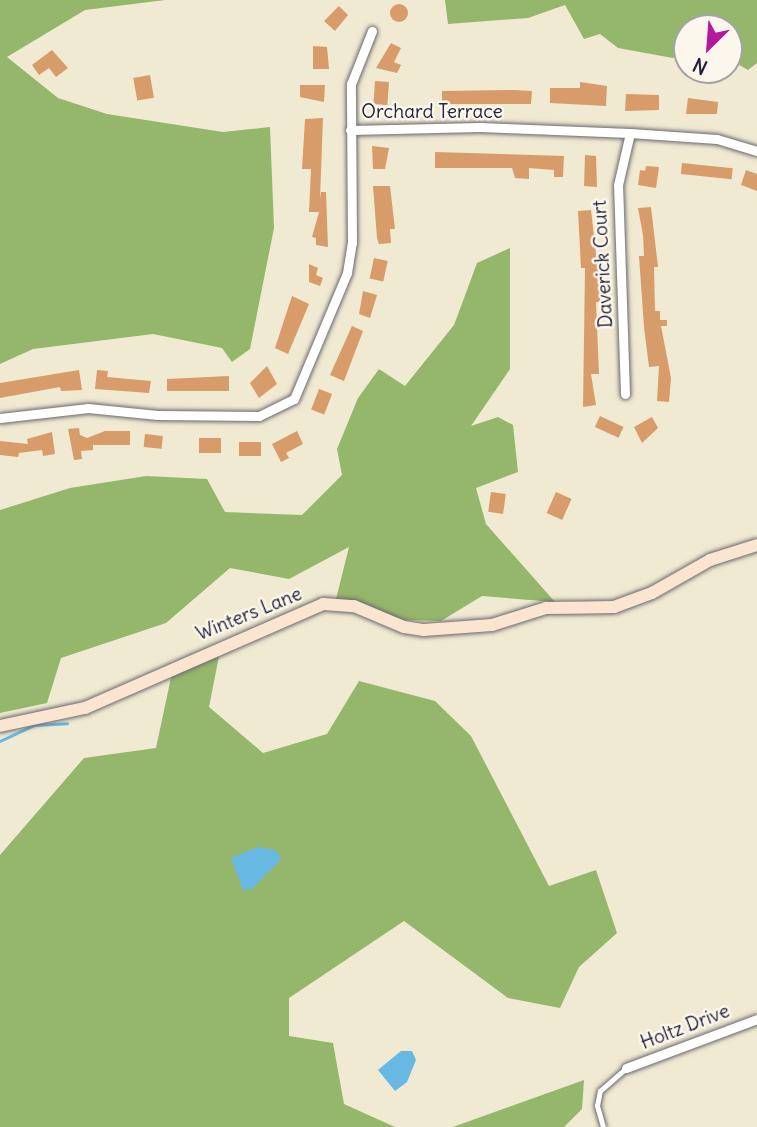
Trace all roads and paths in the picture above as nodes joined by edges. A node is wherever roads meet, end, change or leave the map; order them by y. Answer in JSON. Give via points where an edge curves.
{"nodes":[{"id":1,"x":372,"y":31,"type":"dead end"},
{"id":2,"x":350,"y":130,"type":"junction"},
{"id":3,"x":630,"y":133,"type":"junction"},
{"id":4,"x":757,"y":150,"type":"edge"},
{"id":5,"x":625,"y":394,"type":"dead end"},
{"id":6,"x":0,"y":418,"type":"edge"},
{"id":7,"x":757,"y":545,"type":"edge"},
{"id":8,"x":0,"y":726,"type":"edge"},
{"id":9,"x":757,"y":1019,"type":"edge"},
{"id":10,"x":626,"y":1068,"type":"joint"},
{"id":11,"x":603,"y":1127,"type":"edge"}],
"edges":[{"from":1,"to":2,"type":"street","via":[[352,78]]},
{"from":2,"to":3,"type":"street","name":"Orchard Terrace","via":[[480,127]]},
{"from":2,"to":6,"type":"street","name":"Orchard Terrace","via":[[352,243],[347,273],[303,384],[287,406],[259,416],[158,415],[88,408]]},
{"from":3,"to":4,"type":"street","name":"Orchard Terrace","via":[[717,139]]},
{"from":3,"to":5,"type":"street","name":"Daverick Court","via":[[618,185]]},
{"from":7,"to":8,"type":"street","name":"Winters Lane","via":[[710,560],[652,593],[614,607],[546,608],[482,627],[424,630],[404,627],[354,606],[323,604],[85,708]]},
{"from":9,"to":10,"type":"street","name":"Holtz Drive"},
{"from":10,"to":11,"type":"lane","via":[[600,1091],[597,1106]]}]}
